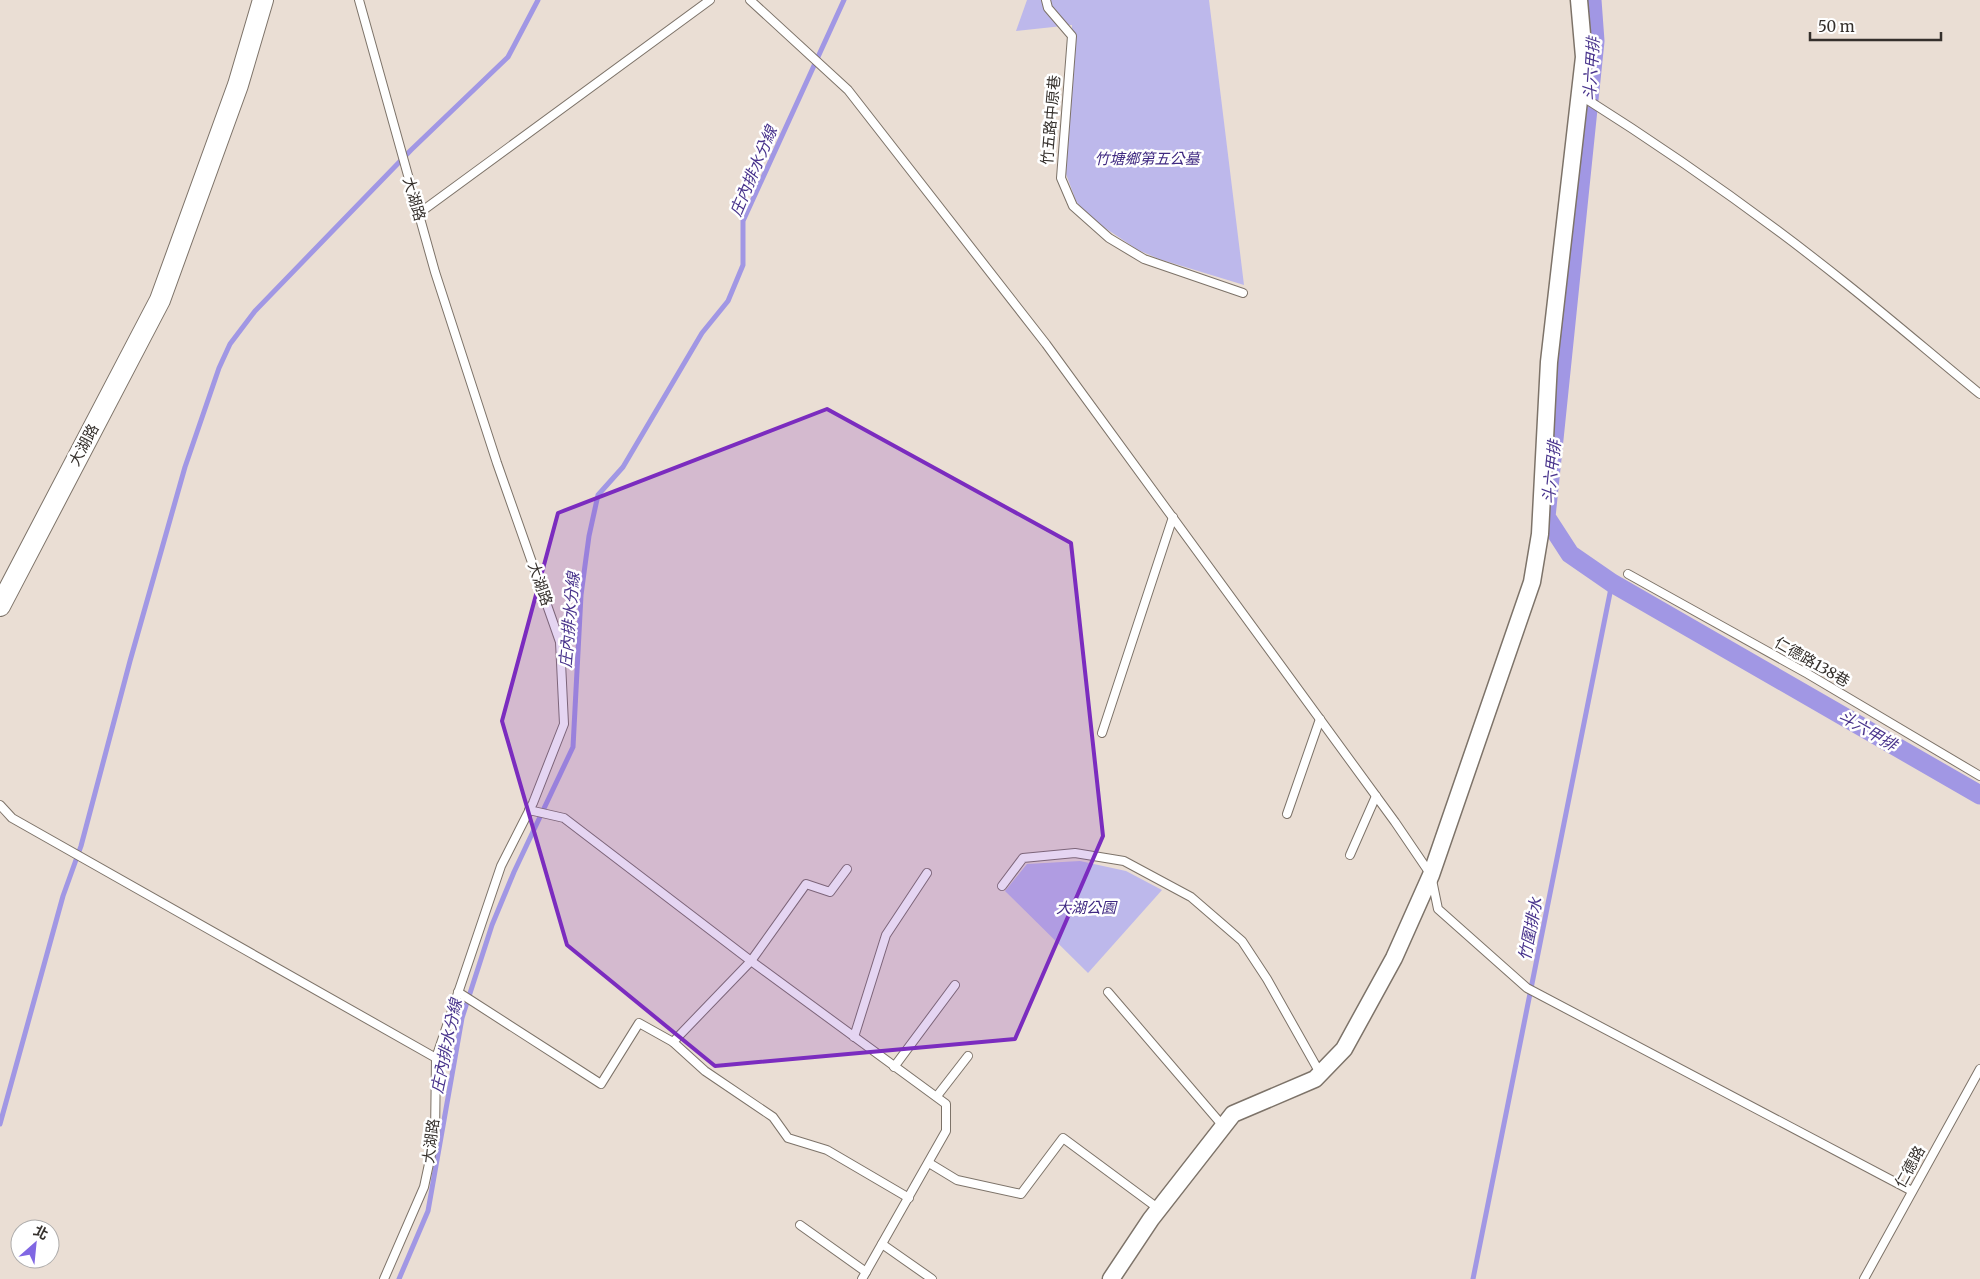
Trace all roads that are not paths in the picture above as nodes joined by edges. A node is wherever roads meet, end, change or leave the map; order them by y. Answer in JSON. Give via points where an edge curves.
{"nodes":[{"id":1,"x":263,"y":0,"type":"edge"},
{"id":2,"x":358,"y":0,"type":"edge"},
{"id":3,"x":710,"y":0,"type":"edge"},
{"id":4,"x":750,"y":0,"type":"edge"},
{"id":5,"x":1046,"y":0,"type":"edge"},
{"id":6,"x":1579,"y":0,"type":"edge"},
{"id":7,"x":1580,"y":95,"type":"junction"},
{"id":8,"x":418,"y":214,"type":"junction"},
{"id":9,"x":1243,"y":293,"type":"dead end"},
{"id":10,"x":1980,"y":394,"type":"edge"},
{"id":11,"x":1173,"y":517,"type":"junction"},
{"id":12,"x":1628,"y":574,"type":"dead end"},
{"id":13,"x":0,"y":606,"type":"edge"},
{"id":14,"x":1320,"y":719,"type":"junction"},
{"id":15,"x":1102,"y":733,"type":"dead end"},
{"id":16,"x":1980,"y":776,"type":"edge"},
{"id":17,"x":1376,"y":796,"type":"junction"},
{"id":18,"x":0,"y":805,"type":"edge"},
{"id":19,"x":529,"y":810,"type":"junction"},
{"id":20,"x":1287,"y":814,"type":"dead end"},
{"id":21,"x":1350,"y":855,"type":"dead end"},
{"id":22,"x":847,"y":869,"type":"dead end"},
{"id":23,"x":927,"y":872,"type":"dead end"},
{"id":24,"x":1431,"y":875,"type":"junction"},
{"id":25,"x":1002,"y":886,"type":"dead end"},
{"id":26,"x":751,"y":961,"type":"junction"},
{"id":27,"x":955,"y":985,"type":"dead end"},
{"id":28,"x":458,"y":992,"type":"junction"},
{"id":29,"x":1108,"y":992,"type":"dead end"},
{"id":30,"x":854,"y":1037,"type":"junction"},
{"id":31,"x":673,"y":1042,"type":"junction"},
{"id":32,"x":968,"y":1056,"type":"dead end"},
{"id":33,"x":436,"y":1058,"type":"junction"},
{"id":34,"x":894,"y":1067,"type":"junction"},
{"id":35,"x":1980,"y":1069,"type":"edge"},
{"id":36,"x":1320,"y":1073,"type":"junction"},
{"id":37,"x":937,"y":1096,"type":"junction"},
{"id":38,"x":1223,"y":1126,"type":"junction"},
{"id":39,"x":929,"y":1163,"type":"junction"},
{"id":40,"x":1912,"y":1191,"type":"junction"},
{"id":41,"x":909,"y":1198,"type":"junction"},
{"id":42,"x":1159,"y":1209,"type":"junction"},
{"id":43,"x":800,"y":1225,"type":"dead end"},
{"id":44,"x":882,"y":1244,"type":"junction"},
{"id":45,"x":864,"y":1275,"type":"edge"},
{"id":46,"x":384,"y":1279,"type":"edge"},
{"id":47,"x":932,"y":1279,"type":"edge"},
{"id":48,"x":1111,"y":1279,"type":"edge"},
{"id":49,"x":1864,"y":1279,"type":"edge"}],
"edges":[{"from":1,"to":13,"type":"street","name":"大湖路","via":[[238,85],[160,300]]},
{"from":2,"to":8,"type":"lane","name":"大湖路"},
{"from":3,"to":8,"type":"lane"},
{"from":4,"to":11,"type":"lane","via":[[848,90],[1046,344]]},
{"from":5,"to":9,"type":"lane","name":"竹五路中原巷","via":[[1048,8],[1072,36],[1061,178],[1073,206],[1109,238],[1144,259]]},
{"from":6,"to":7,"type":"street","via":[[1584,57]]},
{"from":7,"to":10,"type":"lane","via":[[1743,206],[1848,285]]},
{"from":7,"to":24,"type":"street","via":[[1549,362],[1540,534],[1532,582]]},
{"from":8,"to":19,"type":"lane","name":"大湖路","via":[[491,444],[560,642],[564,724]]},
{"from":11,"to":14,"type":"lane"},
{"from":11,"to":15,"type":"lane"},
{"from":12,"to":16,"type":"lane","name":"仁德路138巷","via":[[1808,674]]},
{"from":14,"to":17,"type":"lane"},
{"from":14,"to":20,"type":"lane"},
{"from":17,"to":21,"type":"lane"},
{"from":17,"to":24,"type":"lane"},
{"from":18,"to":33,"type":"lane","via":[[12,818]]},
{"from":19,"to":26,"type":"lane","via":[[564,818]]},
{"from":19,"to":28,"type":"lane","name":"大湖路","via":[[501,866]]},
{"from":22,"to":26,"type":"lane","via":[[830,892],[806,884]]},
{"from":23,"to":30,"type":"lane","via":[[886,935]]},
{"from":24,"to":36,"type":"street","via":[[1394,958],[1344,1049]]},
{"from":24,"to":40,"type":"lane","via":[[1438,910],[1527,988]]},
{"from":25,"to":36,"type":"lane","via":[[1023,858],[1075,852],[1124,861],[1191,897],[1242,941]]},
{"from":26,"to":30,"type":"lane"},
{"from":26,"to":31,"type":"lane"},
{"from":27,"to":34,"type":"lane"},
{"from":28,"to":31,"type":"lane","via":[[601,1084],[639,1023]]},
{"from":28,"to":33,"type":"lane","name":"大湖路"},
{"from":29,"to":38,"type":"lane"},
{"from":30,"to":34,"type":"lane"},
{"from":31,"to":41,"type":"lane","via":[[705,1072],[773,1117],[788,1138],[827,1150]]},
{"from":32,"to":37,"type":"lane"},
{"from":33,"to":46,"type":"lane","name":"大湖路","via":[[435,1136],[424,1187]]},
{"from":34,"to":37,"type":"lane"},
{"from":35,"to":40,"type":"lane","name":"仁德路"},
{"from":36,"to":38,"type":"street","via":[[1315,1079],[1233,1114]]},
{"from":37,"to":39,"type":"lane","via":[[946,1104],[946,1131]]},
{"from":38,"to":42,"type":"street"},
{"from":39,"to":41,"type":"lane"},
{"from":39,"to":42,"type":"lane","via":[[957,1180],[1021,1194],[1063,1138]]},
{"from":40,"to":49,"type":"lane","name":"仁德路"},
{"from":41,"to":44,"type":"lane"},
{"from":42,"to":48,"type":"street"},
{"from":43,"to":45,"type":"lane"},
{"from":44,"to":45,"type":"lane"},
{"from":44,"to":47,"type":"lane"}]}
